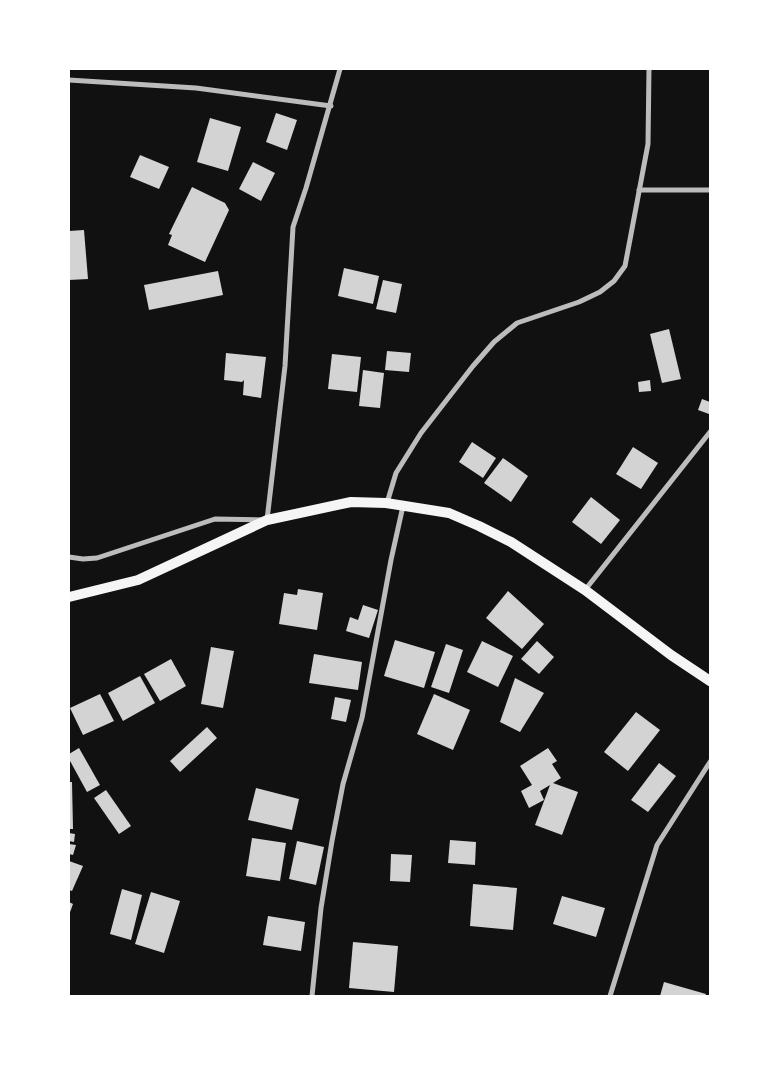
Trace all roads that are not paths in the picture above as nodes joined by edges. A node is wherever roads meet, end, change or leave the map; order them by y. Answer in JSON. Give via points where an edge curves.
{"nodes":[{"id":1,"x":340,"y":69,"type":"edge"},
{"id":2,"x":649,"y":69,"type":"edge"},
{"id":3,"x":69,"y":80,"type":"edge"},
{"id":4,"x":331,"y":106,"type":"junction"},
{"id":5,"x":639,"y":190,"type":"junction"},
{"id":6,"x":710,"y":190,"type":"edge"},
{"id":7,"x":710,"y":432,"type":"edge"},
{"id":8,"x":386,"y":503,"type":"junction"},
{"id":9,"x":403,"y":506,"type":"junction"},
{"id":10,"x":267,"y":520,"type":"junction"},
{"id":11,"x":69,"y":557,"type":"edge"},
{"id":12,"x":585,"y":590,"type":"junction"},
{"id":13,"x":69,"y":597,"type":"edge"},
{"id":14,"x":710,"y":681,"type":"edge"},
{"id":15,"x":710,"y":762,"type":"edge"},
{"id":16,"x":312,"y":996,"type":"edge"},
{"id":17,"x":610,"y":996,"type":"edge"}],
"edges":[{"from":1,"to":4,"type":"street"},
{"from":2,"to":5,"type":"street","via":[[648,144]]},
{"from":3,"to":4,"type":"street","via":[[196,88]]},
{"from":4,"to":10,"type":"street","via":[[293,227],[286,366]]},
{"from":5,"to":6,"type":"street"},
{"from":5,"to":8,"type":"street","via":[[625,266],[614,281],[579,302],[518,323],[494,342],[421,433],[396,473]]},
{"from":7,"to":12,"type":"street"},
{"from":8,"to":9,"type":"main road"},
{"from":8,"to":10,"type":"main road","via":[[351,502]]},
{"from":9,"to":12,"type":"main road","via":[[449,513],[479,526],[511,542]]},
{"from":9,"to":16,"type":"street","via":[[362,718],[343,784],[332,841]]},
{"from":10,"to":11,"type":"street","via":[[215,518],[97,558]]},
{"from":10,"to":13,"type":"main road","via":[[138,580]]},
{"from":12,"to":14,"type":"main road"},
{"from":15,"to":17,"type":"street","via":[[657,845]]}]}
